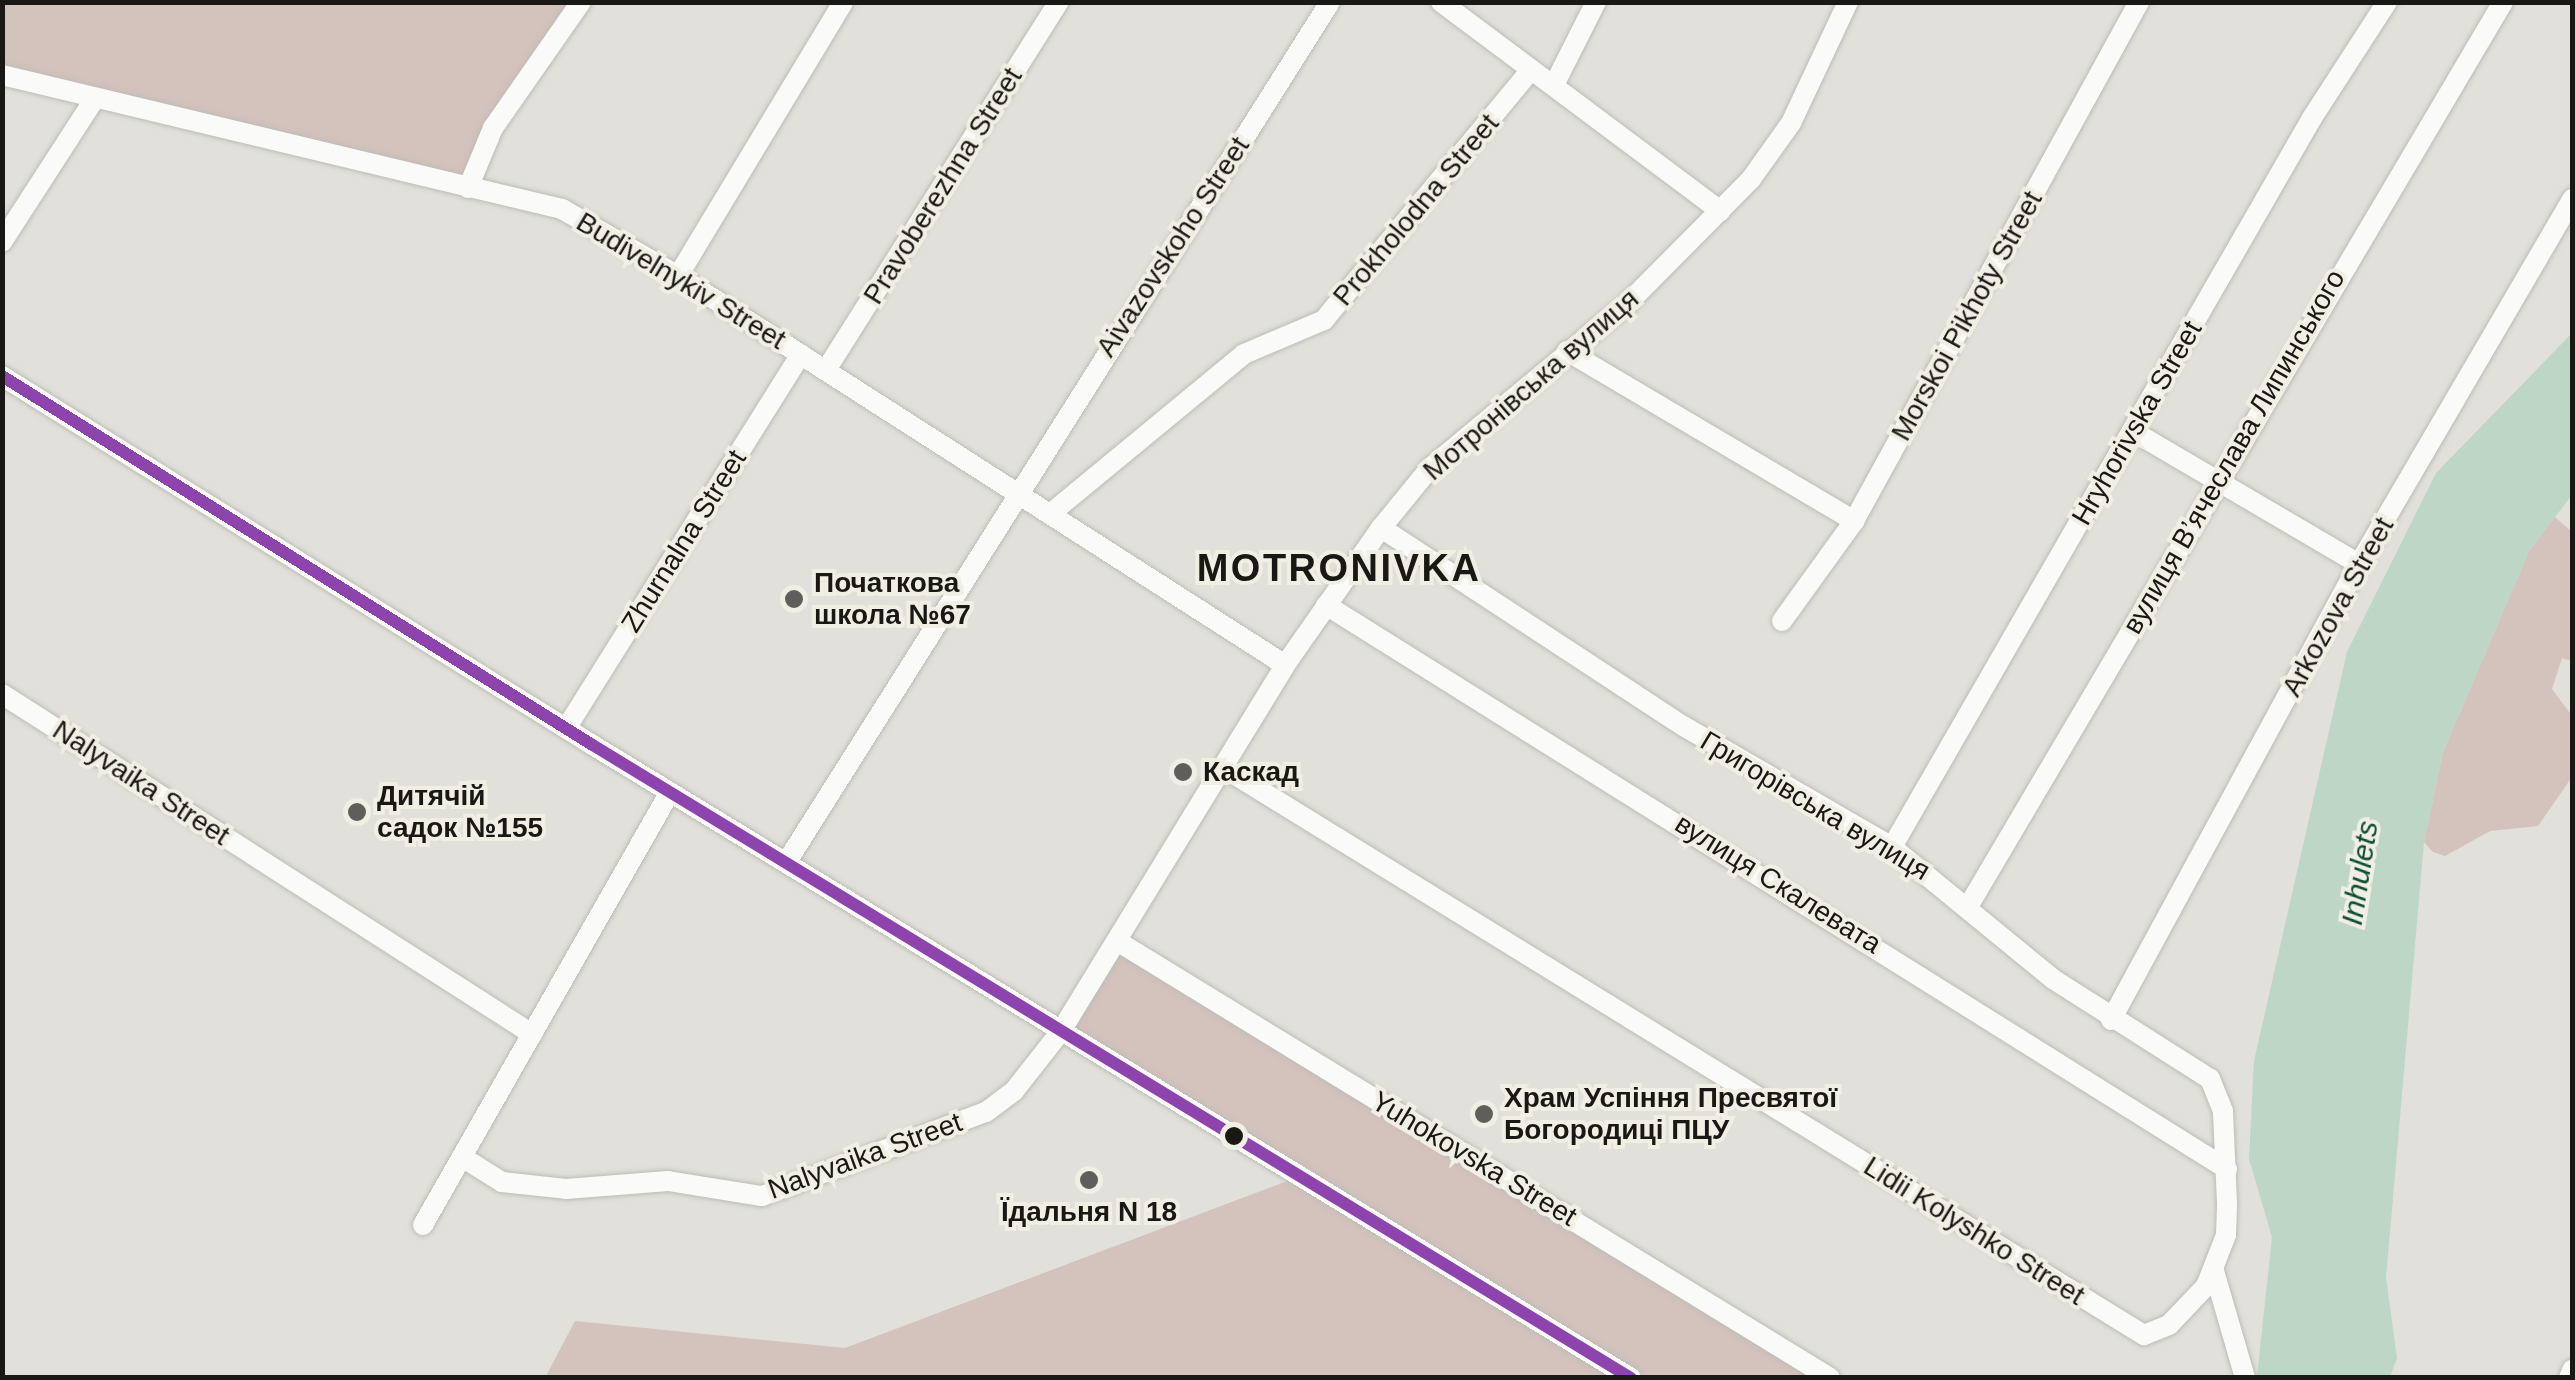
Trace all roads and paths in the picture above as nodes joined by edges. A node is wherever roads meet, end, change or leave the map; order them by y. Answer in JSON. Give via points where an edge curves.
{"nodes":[{"id":1,"x":581,"y":2,"type":"edge"},
{"id":2,"x":843,"y":2,"type":"edge"},
{"id":3,"x":1059,"y":2,"type":"edge"},
{"id":4,"x":1330,"y":2,"type":"edge"},
{"id":5,"x":1441,"y":2,"type":"edge"},
{"id":6,"x":1596,"y":2,"type":"edge"},
{"id":7,"x":1848,"y":2,"type":"edge"},
{"id":8,"x":2140,"y":2,"type":"edge"},
{"id":9,"x":2387,"y":2,"type":"edge"},
{"id":10,"x":2502,"y":2,"type":"edge"},
{"id":11,"x":1532,"y":70,"type":"junction"},
{"id":12,"x":2,"y":75,"type":"edge"},
{"id":13,"x":1554,"y":85,"type":"junction"},
{"id":14,"x":96,"y":98,"type":"junction"},
{"id":15,"x":468,"y":188,"type":"junction"},
{"id":16,"x":2572,"y":199,"type":"edge"},
{"id":17,"x":1720,"y":211,"type":"junction"},
{"id":18,"x":2,"y":242,"type":"edge"},
{"id":19,"x":678,"y":276,"type":"junction"},
{"id":20,"x":1568,"y":351,"type":"junction"},
{"id":21,"x":800,"y":354,"type":"junction"},
{"id":22,"x":826,"y":370,"type":"junction"},
{"id":23,"x":2,"y":376,"type":"edge"},
{"id":24,"x":2134,"y":432,"type":"junction"},
{"id":25,"x":2219,"y":480,"type":"junction"},
{"id":26,"x":1016,"y":492,"type":"junction"},
{"id":27,"x":1050,"y":514,"type":"junction"},
{"id":28,"x":1854,"y":522,"type":"junction"},
{"id":29,"x":1380,"y":528,"type":"junction"},
{"id":30,"x":2359,"y":564,"type":"junction"},
{"id":31,"x":1326,"y":605,"type":"junction"},
{"id":32,"x":1782,"y":621,"type":"dead end"},
{"id":33,"x":1285,"y":665,"type":"junction"},
{"id":34,"x":2,"y":694,"type":"edge"},
{"id":35,"x":567,"y":728,"type":"junction"},
{"id":36,"x":1224,"y":768,"type":"junction"},
{"id":37,"x":670,"y":792,"type":"junction"},
{"id":38,"x":1892,"y":847,"type":"junction"},
{"id":39,"x":786,"y":863,"type":"junction"},
{"id":40,"x":1970,"y":904,"type":"junction"},
{"id":41,"x":1118,"y":941,"type":"junction"},
{"id":42,"x":2111,"y":1020,"type":"junction"},
{"id":43,"x":1060,"y":1031,"type":"junction"},
{"id":44,"x":532,"y":1034,"type":"junction"},
{"id":45,"x":462,"y":1157,"type":"junction"},
{"id":46,"x":2227,"y":1169,"type":"junction"},
{"id":47,"x":423,"y":1225,"type":"dead end"},
{"id":48,"x":2214,"y":1272,"type":"junction"},
{"id":49,"x":2572,"y":1370,"type":"edge"},
{"id":50,"x":1631,"y":1378,"type":"edge"},
{"id":51,"x":1830,"y":1378,"type":"edge"},
{"id":52,"x":2245,"y":1378,"type":"edge"},
{"id":53,"x":2569,"y":1378,"type":"edge"}],
"edges":[{"from":1,"to":15,"type":"street","via":[[493,128]]},
{"from":2,"to":19,"type":"street"},
{"from":3,"to":22,"type":"street","name":"Pravoberezhna Street"},
{"from":4,"to":26,"type":"street","name":"Aivazovskoho Street"},
{"from":5,"to":11,"type":"street"},
{"from":6,"to":13,"type":"street"},
{"from":7,"to":17,"type":"street","name":"Мотронівська вулиця","via":[[1784,134]]},
{"from":8,"to":28,"type":"street","name":"Morskoi Pikhoty Street"},
{"from":9,"to":24,"type":"street","name":"Hryhorivska Street","via":[[2312,118]]},
{"from":10,"to":25,"type":"street","name":"вулиця В’ячеслава Липинського"},
{"from":11,"to":13,"type":"street"},
{"from":11,"to":27,"type":"street","name":"Prokholodna Street","via":[[1324,320],[1244,354]]},
{"from":12,"to":14,"type":"street","name":"Budivelnykiv Street"},
{"from":13,"to":17,"type":"street"},
{"from":14,"to":15,"type":"street","name":"Budivelnykiv Street"},
{"from":14,"to":18,"type":"street"},
{"from":15,"to":19,"type":"street","name":"Budivelnykiv Street","via":[[562,209]]},
{"from":16,"to":30,"type":"street","name":"Arkozova Street"},
{"from":17,"to":20,"type":"street","name":"Мотронівська вулиця","via":[[1627,304]]},
{"from":19,"to":21,"type":"street","name":"Budivelnykiv Street"},
{"from":20,"to":28,"type":"street"},
{"from":20,"to":29,"type":"street","name":"Мотронівська вулиця","via":[[1430,468]]},
{"from":21,"to":22,"type":"street","name":"Budivelnykiv Street"},
{"from":21,"to":35,"type":"street","name":"Zhurnalna Street"},
{"from":22,"to":26,"type":"street","name":"Budivelnykiv Street"},
{"from":23,"to":35,"type":"street"},
{"from":24,"to":25,"type":"street"},
{"from":24,"to":38,"type":"street","name":"Hryhorivska Street"},
{"from":25,"to":30,"type":"street"},
{"from":25,"to":40,"type":"street","name":"вулиця В’ячеслава Липинського"},
{"from":26,"to":27,"type":"street","name":"Budivelnykiv Street"},
{"from":26,"to":39,"type":"street","name":"Aivazovskoho Street"},
{"from":27,"to":33,"type":"street","name":"Budivelnykiv Street"},
{"from":28,"to":32,"type":"street","name":"Morskoi Pikhoty Street"},
{"from":29,"to":31,"type":"street","name":"Мотронівська вулиця"},
{"from":29,"to":38,"type":"street","name":"Григорівська вулиця","via":[[1683,726]]},
{"from":30,"to":42,"type":"street","name":"Arkozova Street"},
{"from":31,"to":33,"type":"street","name":"Мотронівська вулиця"},
{"from":31,"to":46,"type":"street","name":"вулиця Скалевата"},
{"from":33,"to":36,"type":"street","name":"Мотронівська вулиця"},
{"from":34,"to":44,"type":"street","name":"Nalyvaika Street"},
{"from":35,"to":37,"type":"street"},
{"from":36,"to":41,"type":"street","name":"Мотронівська вулиця"},
{"from":36,"to":48,"type":"street","name":"Lidii Kolyshko Street","via":[[2144,1335],[2169,1326]]},
{"from":37,"to":39,"type":"street"},
{"from":37,"to":44,"type":"street"},
{"from":38,"to":40,"type":"street","name":"Григорівська вулиця"},
{"from":39,"to":43,"type":"street"},
{"from":40,"to":42,"type":"street","name":"Григорівська вулиця"},
{"from":41,"to":43,"type":"street","name":"Мотронівська вулиця"},
{"from":41,"to":51,"type":"street","name":"Yuhokovska Street"},
{"from":42,"to":46,"type":"street","name":"Григорівська вулиця","via":[[2210,1079],[2223,1111]]},
{"from":43,"to":45,"type":"street","name":"Nalyvaika Street","via":[[1014,1090],[986,1112],[762,1196],[668,1181],[566,1189],[502,1182]]},
{"from":43,"to":50,"type":"street"},
{"from":44,"to":45,"type":"street"},
{"from":45,"to":47,"type":"street"},
{"from":46,"to":48,"type":"street","name":"Lidii Kolyshko Street","via":[[2226,1235]]},
{"from":48,"to":52,"type":"street"},
{"from":49,"to":53,"type":"street"}]}
